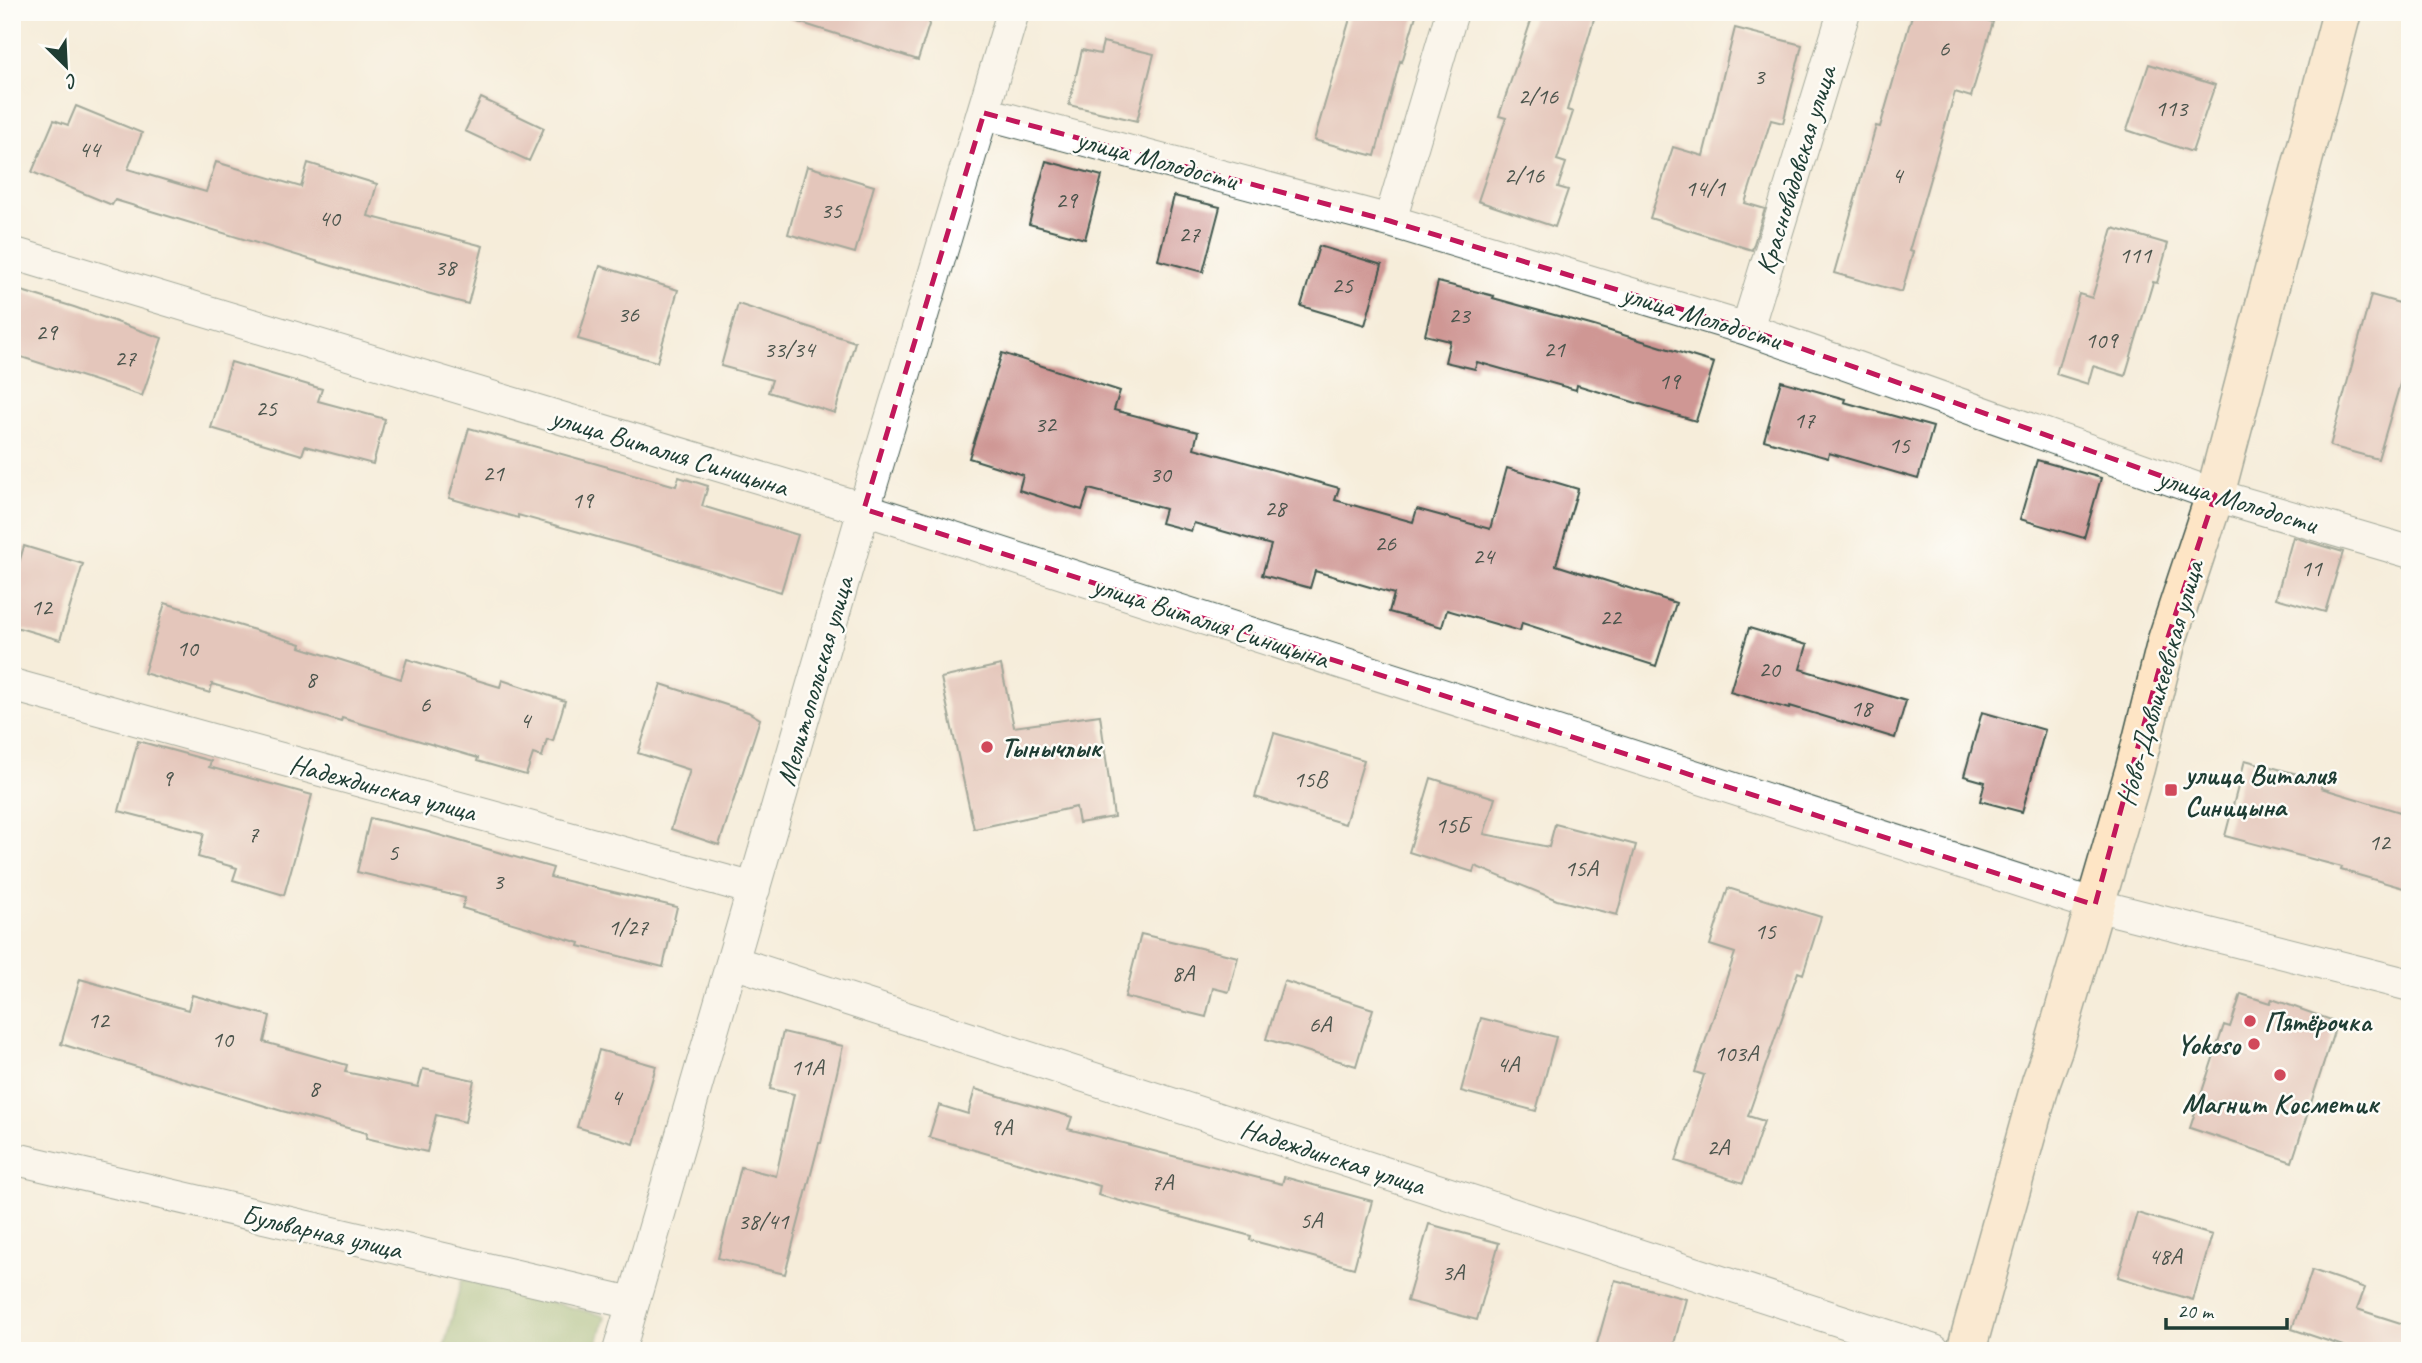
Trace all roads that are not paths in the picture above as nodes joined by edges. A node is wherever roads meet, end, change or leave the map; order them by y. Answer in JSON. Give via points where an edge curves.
{"nodes":[{"id":1,"x":1013,"y":12,"type":"edge"},
{"id":2,"x":1452,"y":12,"type":"edge"},
{"id":3,"x":1844,"y":12,"type":"edge"},
{"id":4,"x":2342,"y":12,"type":"edge"},
{"id":5,"x":984,"y":113,"type":"junction"},
{"id":6,"x":1390,"y":221,"type":"junction"},
{"id":7,"x":12,"y":253,"type":"edge"},
{"id":8,"x":1746,"y":329,"type":"junction"},
{"id":9,"x":2215,"y":495,"type":"junction"},
{"id":10,"x":864,"y":509,"type":"junction"},
{"id":11,"x":2410,"y":552,"type":"edge"},
{"id":12,"x":12,"y":685,"type":"edge"},
{"id":13,"x":754,"y":889,"type":"junction"},
{"id":14,"x":2095,"y":905,"type":"junction"},
{"id":15,"x":733,"y":962,"type":"junction"},
{"id":16,"x":2410,"y":985,"type":"edge"},
{"id":17,"x":12,"y":1158,"type":"edge"},
{"id":18,"x":632,"y":1303,"type":"junction"},
{"id":19,"x":619,"y":1351,"type":"edge"},
{"id":20,"x":1934,"y":1351,"type":"edge"},
{"id":21,"x":1966,"y":1351,"type":"edge"}],
"edges":[{"from":1,"to":5,"type":"street","name":"Мелитопольская улица"},
{"from":2,"to":6,"type":"street"},
{"from":3,"to":8,"type":"street","name":"Красновидовская улица"},
{"from":4,"to":9,"type":"street","name":"Ново-Давликеевская улица"},
{"from":5,"to":6,"type":"street","name":"улица Молодости"},
{"from":5,"to":10,"type":"street","name":"Мелитопольская улица"},
{"from":6,"to":8,"type":"street","name":"улица Молодости"},
{"from":7,"to":10,"type":"street","name":"улица Виталия Синицына"},
{"from":8,"to":9,"type":"street","name":"улица Молодости"},
{"from":9,"to":11,"type":"street","name":"улица Молодости"},
{"from":9,"to":14,"type":"street","name":"Ново-Давликеевская улица","via":[[2167,640]]},
{"from":10,"to":13,"type":"street","name":"Мелитопольская улица"},
{"from":10,"to":14,"type":"street","name":"улица Виталия Синицына"},
{"from":12,"to":13,"type":"street","name":"Надеждинская улица"},
{"from":13,"to":15,"type":"street","name":"Мелитопольская улица"},
{"from":14,"to":16,"type":"street","name":"улица Виталия Синицына"},
{"from":14,"to":21,"type":"street","name":"Ново-Давликеевская улица"},
{"from":15,"to":18,"type":"street","name":"Мелитопольская улица"},
{"from":15,"to":20,"type":"street","name":"Надеждинская улица"},
{"from":17,"to":18,"type":"street","name":"Бульварная улица"},
{"from":18,"to":19,"type":"street","name":"Мелитопольская улица"}]}
